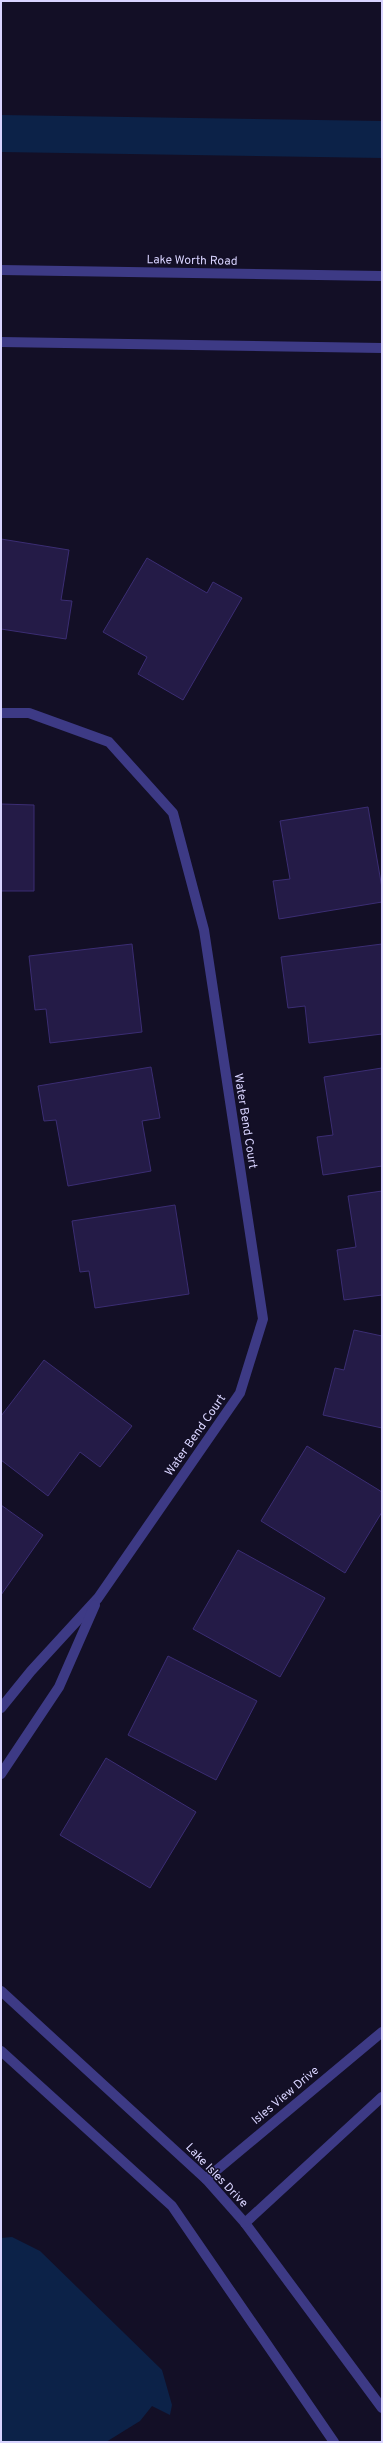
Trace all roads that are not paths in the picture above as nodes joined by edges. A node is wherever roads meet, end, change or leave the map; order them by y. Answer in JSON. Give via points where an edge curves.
{"nodes":[{"id":1,"x":1,"y":270,"type":"edge"},
{"id":2,"x":382,"y":276,"type":"edge"},
{"id":3,"x":1,"y":342,"type":"edge"},
{"id":4,"x":382,"y":348,"type":"edge"},
{"id":5,"x":1,"y":713,"type":"edge"},
{"id":6,"x":98,"y":1598,"type":"junction"},
{"id":7,"x":1,"y":1708,"type":"edge"},
{"id":8,"x":1,"y":1774,"type":"edge"},
{"id":9,"x":1,"y":1991,"type":"edge"},
{"id":10,"x":382,"y":2032,"type":"edge"},
{"id":11,"x":1,"y":2051,"type":"edge"},
{"id":12,"x":382,"y":2097,"type":"edge"},
{"id":13,"x":206,"y":2179,"type":"junction"},
{"id":14,"x":246,"y":2223,"type":"junction"},
{"id":15,"x":382,"y":2408,"type":"edge"},
{"id":16,"x":334,"y":2442,"type":"edge"}],
"edges":[{"from":1,"to":2,"type":"street","name":"Lake Worth Road"},
{"from":3,"to":4,"type":"street"},
{"from":5,"to":6,"type":"street","name":"Water Bend Court","via":[[29,713],[109,742],[173,813],[204,930],[263,1319],[240,1393]]},
{"from":6,"to":7,"type":"street","name":"Water Bend Court"},
{"from":6,"to":8,"type":"street","name":"Water Bend Court","via":[[59,1687]]},
{"from":9,"to":13,"type":"street","name":"Lake Isles Drive"},
{"from":10,"to":13,"type":"street","name":"Isles View Drive"},
{"from":11,"to":16,"type":"street","via":[[172,2206]]},
{"from":12,"to":14,"type":"street"},
{"from":13,"to":14,"type":"street","name":"Lake Isles Drive"},
{"from":14,"to":15,"type":"street","name":"Lake Isles Drive"}]}
